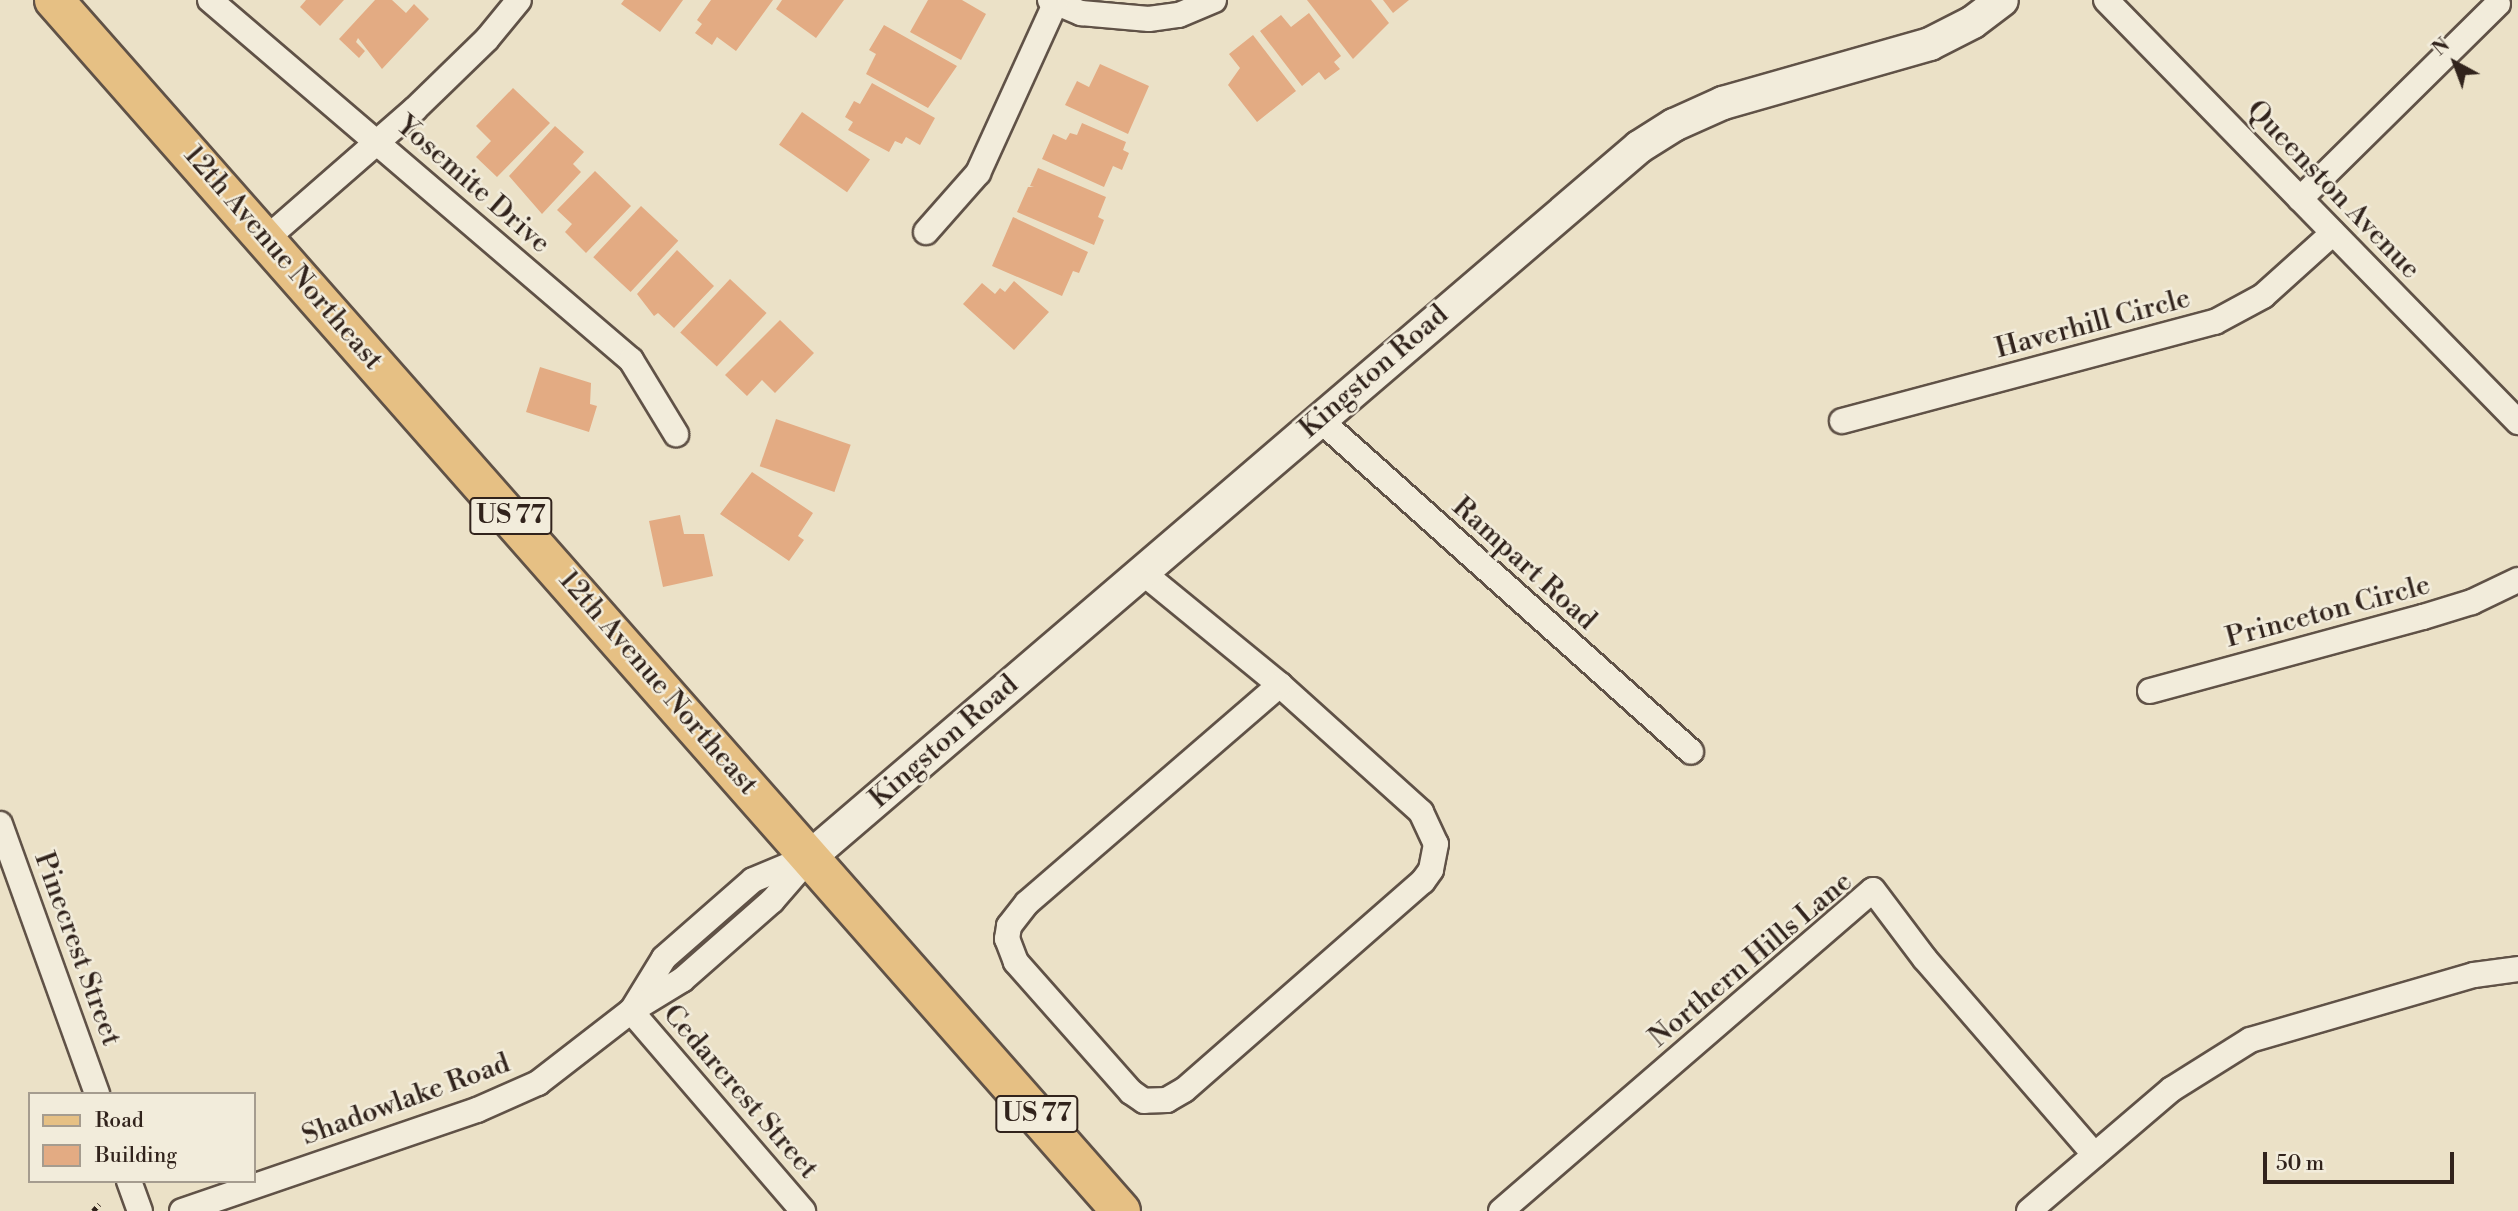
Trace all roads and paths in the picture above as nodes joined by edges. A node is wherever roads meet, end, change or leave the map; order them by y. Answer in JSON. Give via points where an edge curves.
{"nodes":[{"id":1,"x":54,"y":0,"type":"edge"},
{"id":2,"x":210,"y":0,"type":"edge"},
{"id":3,"x":519,"y":0,"type":"edge"},
{"id":4,"x":1214,"y":0,"type":"edge"},
{"id":5,"x":2002,"y":0,"type":"edge"},
{"id":6,"x":2106,"y":0,"type":"edge"},
{"id":7,"x":1053,"y":1,"type":"edge"},
{"id":8,"x":2498,"y":4,"type":"dead end"},
{"id":9,"x":377,"y":143,"type":"junction"},
{"id":10,"x":2300,"y":199,"type":"junction"},
{"id":11,"x":926,"y":232,"type":"dead end"},
{"id":12,"x":2333,"y":233,"type":"junction"},
{"id":13,"x":267,"y":239,"type":"junction"},
{"id":14,"x":1319,"y":419,"type":"junction"},
{"id":15,"x":1842,"y":421,"type":"dead end"},
{"id":16,"x":2518,"y":422,"type":"edge"},
{"id":17,"x":676,"y":434,"type":"dead end"},
{"id":18,"x":1142,"y":572,"type":"junction"},
{"id":19,"x":2518,"y":580,"type":"edge"},
{"id":20,"x":1280,"y":685,"type":"junction"},
{"id":21,"x":2150,"y":691,"type":"dead end"},
{"id":22,"x":1691,"y":752,"type":"dead end"},
{"id":23,"x":0,"y":824,"type":"edge"},
{"id":24,"x":811,"y":856,"type":"junction"},
{"id":25,"x":2518,"y":969,"type":"edge"},
{"id":26,"x":631,"y":1011,"type":"junction"},
{"id":27,"x":96,"y":1092,"type":"edge"},
{"id":28,"x":2095,"y":1155,"type":"junction"},
{"id":29,"x":130,"y":1183,"type":"edge"},
{"id":30,"x":99,"y":1204,"type":"dead end"},
{"id":31,"x":93,"y":1211,"type":"edge"},
{"id":32,"x":140,"y":1211,"type":"edge"},
{"id":33,"x":183,"y":1211,"type":"edge"},
{"id":34,"x":803,"y":1211,"type":"edge"},
{"id":35,"x":1121,"y":1211,"type":"edge"},
{"id":36,"x":1501,"y":1211,"type":"edge"},
{"id":37,"x":2029,"y":1211,"type":"edge"}],
"edges":[{"from":1,"to":13,"type":"main road","name":"12th Avenue Northeast","number":"US 77"},
{"from":2,"to":9,"type":"street","name":"Yosemite Drive"},
{"from":3,"to":9,"type":"street","via":[[487,39]]},
{"from":4,"to":7,"type":"street","via":[[1179,15],[1149,19],[1081,13]]},
{"from":5,"to":14,"type":"street","name":"Kingston Road","via":[[1973,22],[1930,44],[1723,103],[1674,124],[1600,177]]},
{"from":6,"to":10,"type":"street","name":"Queenston Avenue"},
{"from":7,"to":11,"type":"street","via":[[978,173]]},
{"from":8,"to":10,"type":"street"},
{"from":9,"to":13,"type":"street"},
{"from":9,"to":17,"type":"street","name":"Yosemite Drive","via":[[631,360]]},
{"from":10,"to":12,"type":"street","name":"Queenston Avenue"},
{"from":12,"to":15,"type":"street","name":"Haverhill Circle","via":[[2263,296],[2215,323]]},
{"from":12,"to":16,"type":"street","name":"Queenston Avenue"},
{"from":13,"to":24,"type":"main road","name":"12th Avenue Northeast","number":"US 77"},
{"from":14,"to":18,"type":"street","name":"Kingston Road"},
{"from":14,"to":22,"type":"street","name":"Rampart Road"},
{"from":18,"to":20,"type":"street"},
{"from":18,"to":24,"type":"street","name":"Kingston Road"},
{"from":19,"to":21,"type":"street","name":"Princeton Circle","via":[[2472,602],[2423,617]]},
{"from":20,"to":20,"type":"street","via":[[1027,903],[1009,926],[1007,939],[1016,962],[1144,1101],[1167,1100],[1193,1082],[1431,870],[1436,844],[1421,812]]},
{"from":23,"to":27,"type":"street","name":"Pinecrest Street"},
{"from":24,"to":26,"type":"street","name":"Shadowlake Road","via":[[753,880],[664,958]]},
{"from":24,"to":35,"type":"main road","name":"12th Avenue Northeast","number":"US 77"},
{"from":25,"to":28,"type":"street","via":[[2474,975],[2250,1040],[2172,1089]]},
{"from":26,"to":33,"type":"street","name":"Shadowlake Road","via":[[574,1058],[513,1096]]},
{"from":26,"to":34,"type":"street","name":"Cedarcrest Street"},
{"from":28,"to":36,"type":"street","name":"Northern Hills Lane","via":[[1925,959],[1873,890]]},
{"from":28,"to":37,"type":"street"},
{"from":29,"to":32,"type":"street"},
{"from":30,"to":31,"type":"path"}]}
